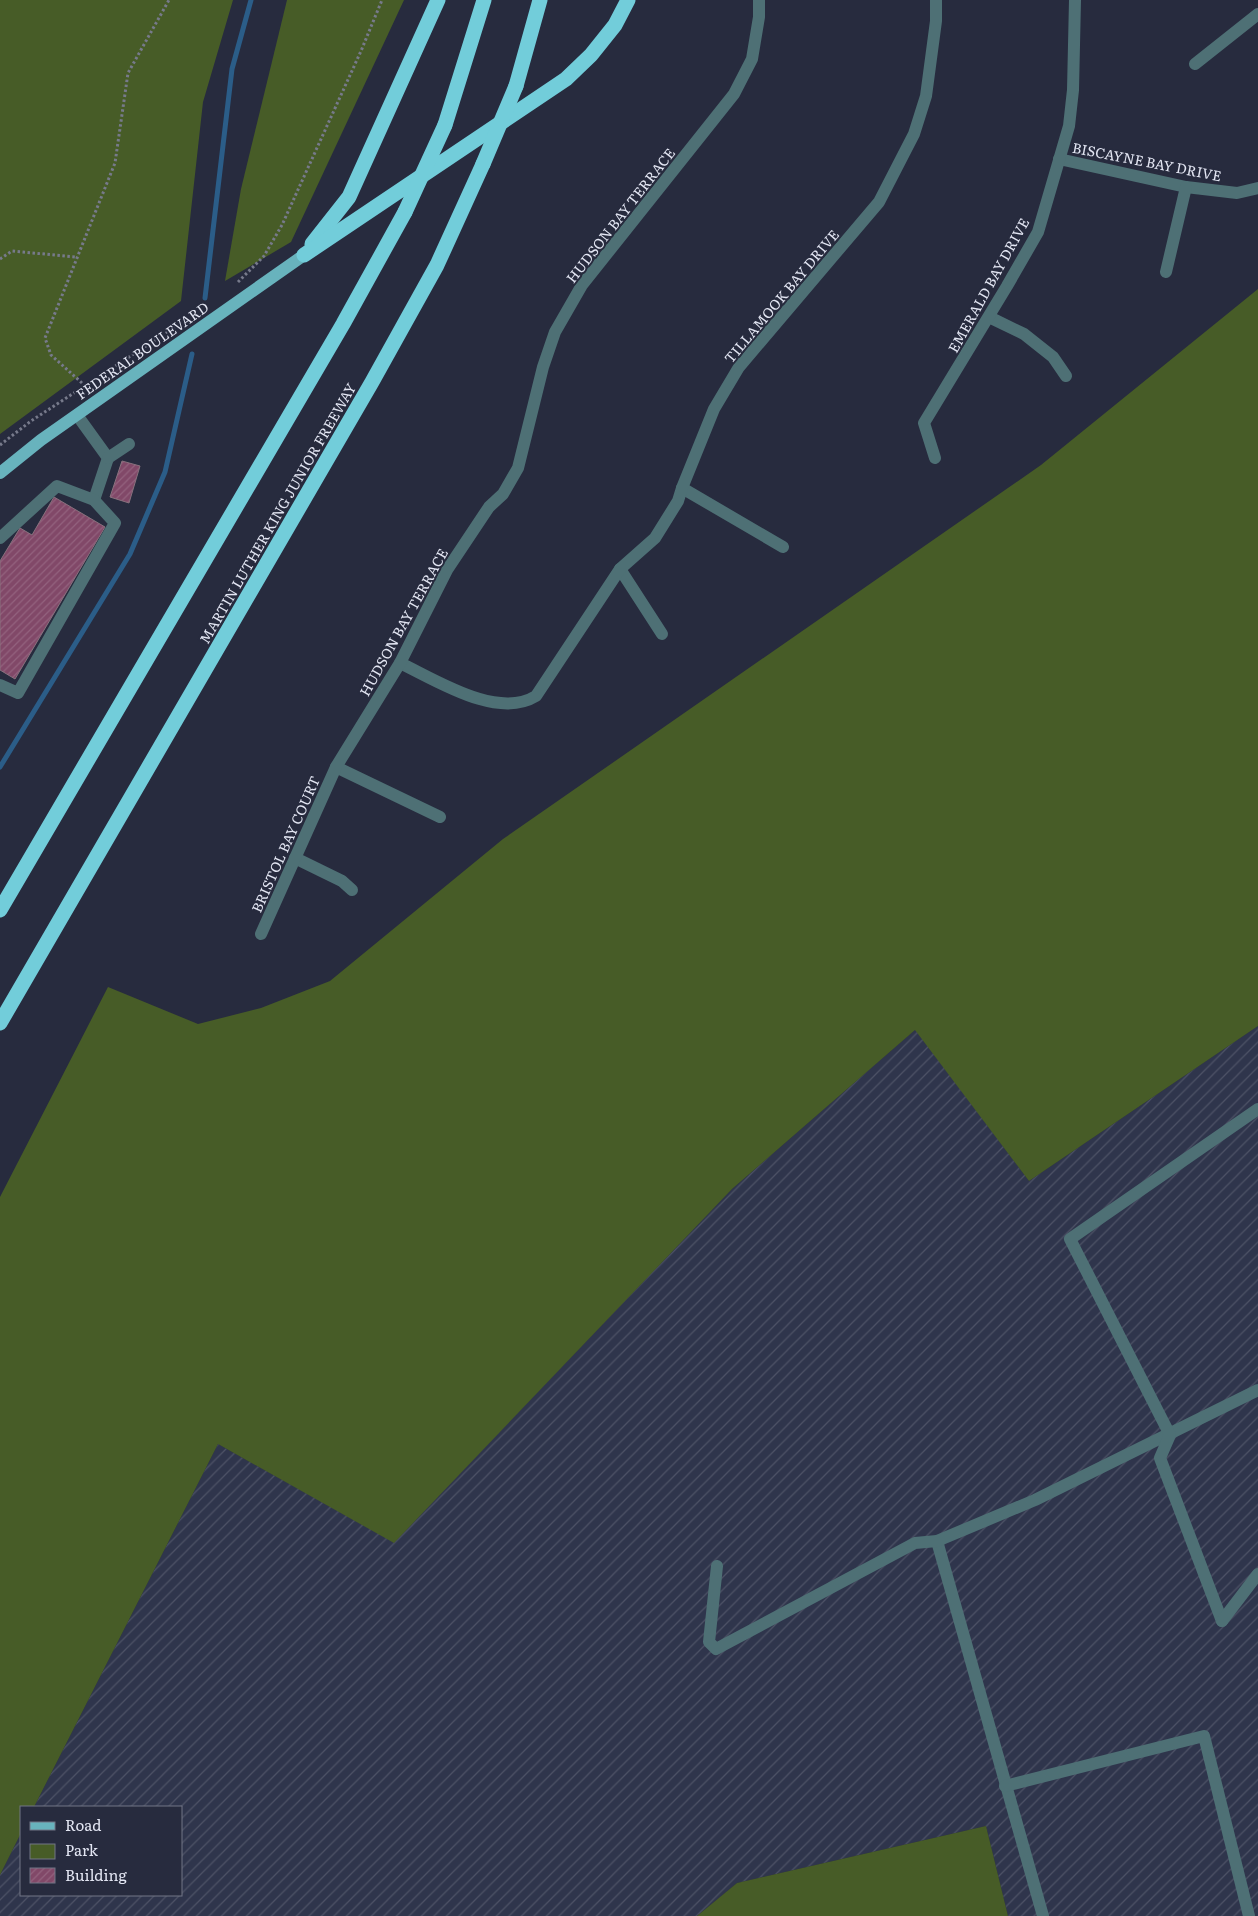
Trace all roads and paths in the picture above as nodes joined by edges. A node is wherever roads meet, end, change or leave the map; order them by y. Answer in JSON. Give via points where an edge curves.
{"nodes":[{"id":1,"x":169,"y":0,"type":"edge"},
{"id":2,"x":382,"y":0,"type":"edge"},
{"id":3,"x":438,"y":0,"type":"edge"},
{"id":4,"x":484,"y":0,"type":"edge"},
{"id":5,"x":540,"y":0,"type":"edge"},
{"id":6,"x":628,"y":0,"type":"edge"},
{"id":7,"x":759,"y":0,"type":"edge"},
{"id":8,"x":936,"y":0,"type":"edge"},
{"id":9,"x":1074,"y":0,"type":"edge"},
{"id":10,"x":1258,"y":14,"type":"edge"},
{"id":11,"x":1195,"y":64,"type":"dead end"},
{"id":12,"x":1059,"y":159,"type":"junction"},
{"id":13,"x":1186,"y":187,"type":"junction"},
{"id":14,"x":1258,"y":188,"type":"edge"},
{"id":15,"x":304,"y":255,"type":"junction"},
{"id":16,"x":76,"y":257,"type":"junction"},
{"id":17,"x":0,"y":259,"type":"edge"},
{"id":18,"x":1166,"y":272,"type":"dead end"},
{"id":19,"x":234,"y":286,"type":"dead end"},
{"id":20,"x":989,"y":317,"type":"junction"},
{"id":21,"x":182,"y":321,"type":"dead end"},
{"id":22,"x":1066,"y":376,"type":"dead end"},
{"id":23,"x":82,"y":383,"type":"dead end"},
{"id":24,"x":77,"y":415,"type":"junction"},
{"id":25,"x":129,"y":444,"type":"dead end"},
{"id":26,"x":0,"y":445,"type":"edge"},
{"id":27,"x":108,"y":458,"type":"junction"},
{"id":28,"x":935,"y":458,"type":"dead end"},
{"id":29,"x":0,"y":473,"type":"edge"},
{"id":30,"x":682,"y":488,"type":"junction"},
{"id":31,"x":94,"y":500,"type":"junction"},
{"id":32,"x":0,"y":538,"type":"edge"},
{"id":33,"x":783,"y":548,"type":"dead end"},
{"id":34,"x":620,"y":569,"type":"junction"},
{"id":35,"x":662,"y":634,"type":"dead end"},
{"id":36,"x":400,"y":663,"type":"junction"},
{"id":37,"x":0,"y":685,"type":"edge"},
{"id":38,"x":336,"y":767,"type":"junction"},
{"id":39,"x":440,"y":817,"type":"dead end"},
{"id":40,"x":295,"y":858,"type":"junction"},
{"id":41,"x":352,"y":890,"type":"dead end"},
{"id":42,"x":0,"y":910,"type":"edge"},
{"id":43,"x":261,"y":934,"type":"dead end"},
{"id":44,"x":0,"y":1023,"type":"edge"},
{"id":45,"x":1258,"y":1110,"type":"edge"},
{"id":46,"x":1258,"y":1390,"type":"edge"},
{"id":47,"x":1170,"y":1435,"type":"junction"},
{"id":48,"x":936,"y":1541,"type":"junction"},
{"id":49,"x":717,"y":1566,"type":"dead end"},
{"id":50,"x":1258,"y":1574,"type":"edge"},
{"id":51,"x":1005,"y":1786,"type":"junction"},
{"id":52,"x":1042,"y":1916,"type":"edge"},
{"id":53,"x":1249,"y":1916,"type":"edge"}],
"edges":[{"from":1,"to":16,"type":"path","via":[[128,73],[115,163]]},
{"from":2,"to":19,"type":"path","via":[[282,225],[264,256]]},
{"from":3,"to":15,"type":"highway","via":[[349,197]]},
{"from":4,"to":42,"type":"highway","bridge":true,"via":[[445,125],[405,212],[338,333]]},
{"from":5,"to":44,"type":"highway","name":"MARTIN LUTHER KING JUNIOR FREEWAY","bridge":true,"via":[[516,86],[437,265]]},
{"from":6,"to":15,"type":"highway","via":[[615,25],[566,79]]},
{"from":7,"to":36,"type":"street","name":"HUDSON BAY TERRACE","via":[[752,59],[734,94],[582,285],[555,332],[518,468],[503,494],[490,507],[447,570]]},
{"from":8,"to":30,"type":"street","name":"TILLAMOOK BAY DRIVE","via":[[926,96],[914,134],[884,193],[739,367],[714,409]]},
{"from":9,"to":12,"type":"street","name":"EMERALD BAY DRIVE","via":[[1073,90],[1069,126]]},
{"from":10,"to":11,"type":"street"},
{"from":12,"to":13,"type":"street","name":"BISCAYNE BAY DRIVE"},
{"from":12,"to":20,"type":"street","name":"EMERALD BAY DRIVE","via":[[1038,232]]},
{"from":13,"to":14,"type":"street","name":"BISCAYNE BAY DRIVE","via":[[1237,193]]},
{"from":13,"to":18,"type":"street"},
{"from":15,"to":24,"type":"main road","name":"FEDERAL BOULEVARD"},
{"from":16,"to":17,"type":"path","via":[[12,251]]},
{"from":16,"to":23,"type":"path","via":[[45,338],[51,355]]},
{"from":20,"to":22,"type":"street","via":[[1024,334],[1054,357]]},
{"from":20,"to":28,"type":"street","name":"EMERALD BAY DRIVE","via":[[924,423]]},
{"from":21,"to":26,"type":"path"},
{"from":24,"to":27,"type":"street"},
{"from":24,"to":29,"type":"main road","name":"FEDERAL BOULEVARD"},
{"from":25,"to":27,"type":"street"},
{"from":27,"to":31,"type":"street"},
{"from":30,"to":33,"type":"street"},
{"from":30,"to":34,"type":"street","name":"TILLAMOOK BAY DRIVE","via":[[678,501],[654,538]]},
{"from":31,"to":32,"type":"street","via":[[57,486]]},
{"from":31,"to":37,"type":"street","via":[[114,523],[18,692]]},
{"from":34,"to":35,"type":"street"},
{"from":34,"to":36,"type":"street","name":"TILLAMOOK BAY DRIVE","via":[[536,696],[527,702],[504,704],[479,700]]},
{"from":36,"to":38,"type":"street","name":"HUDSON BAY TERRACE"},
{"from":38,"to":39,"type":"street"},
{"from":38,"to":40,"type":"street","name":"BRISTOL BAY COURT"},
{"from":40,"to":41,"type":"street","via":[[342,881]]},
{"from":40,"to":43,"type":"street","name":"BRISTOL BAY COURT"},
{"from":45,"to":47,"type":"street","via":[[1070,1238]]},
{"from":46,"to":47,"type":"street"},
{"from":47,"to":48,"type":"street","via":[[1035,1500]]},
{"from":47,"to":50,"type":"street","via":[[1160,1458],[1222,1621]]},
{"from":48,"to":49,"type":"street","via":[[915,1543],[716,1649],[709,1642]]},
{"from":48,"to":51,"type":"street"},
{"from":51,"to":52,"type":"street"},
{"from":51,"to":53,"type":"street","via":[[1204,1736]]}]}
